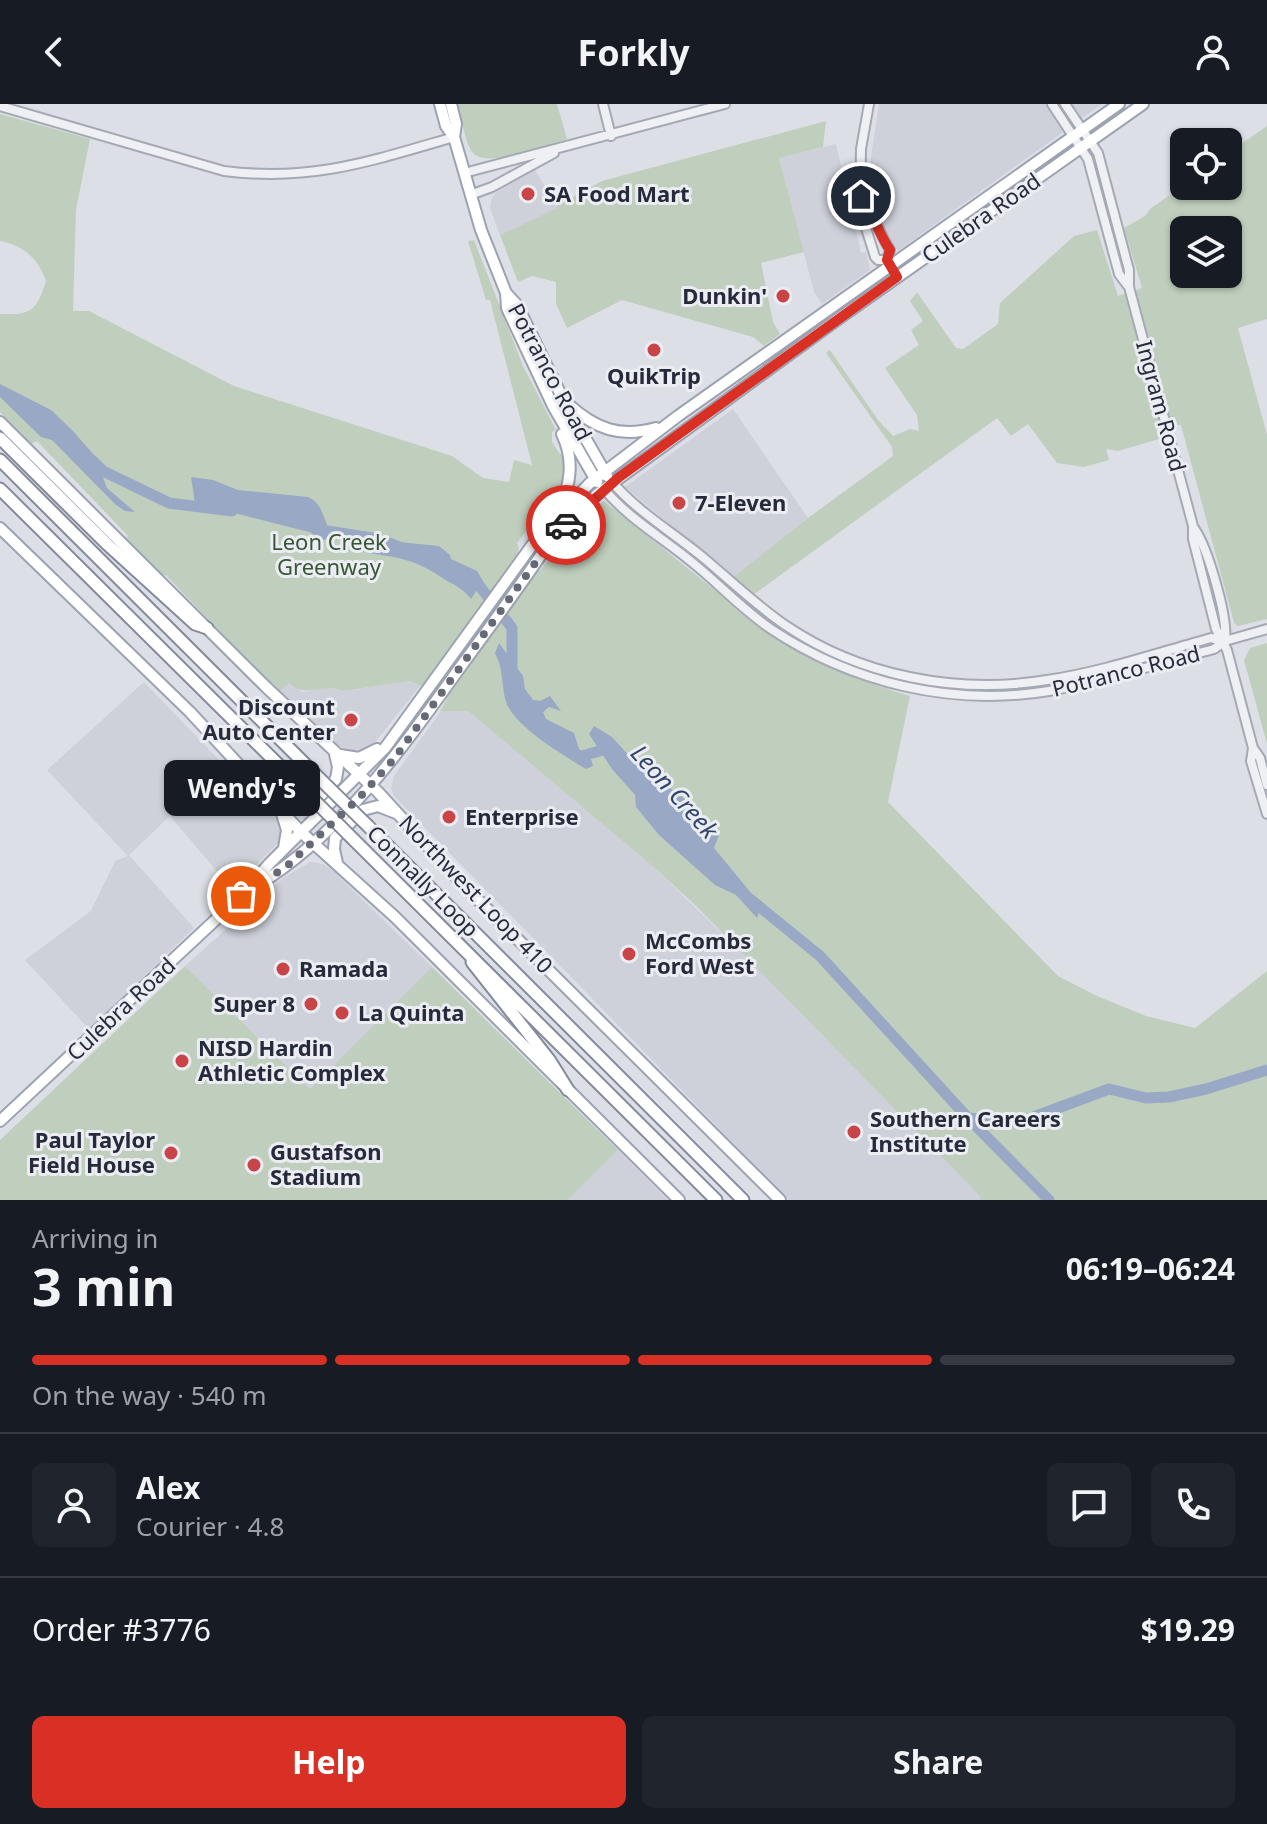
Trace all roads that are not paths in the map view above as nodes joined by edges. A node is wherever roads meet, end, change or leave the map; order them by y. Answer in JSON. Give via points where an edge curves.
{"nodes":[{"id":1,"x":440,"y":104,"type":"edge"},
{"id":2,"x":451,"y":104,"type":"edge"},
{"id":3,"x":603,"y":104,"type":"edge"},
{"id":4,"x":725,"y":104,"type":"edge"},
{"id":5,"x":869,"y":104,"type":"edge"},
{"id":6,"x":1052,"y":104,"type":"edge"},
{"id":7,"x":1065,"y":104,"type":"edge"},
{"id":8,"x":1119,"y":104,"type":"edge"},
{"id":9,"x":1143,"y":104,"type":"edge"},
{"id":10,"x":0,"y":106,"type":"edge"},
{"id":11,"x":695,"y":108,"type":"edge"},
{"id":12,"x":1079,"y":132,"type":"junction"},
{"id":13,"x":611,"y":136,"type":"junction"},
{"id":14,"x":454,"y":137,"type":"junction"},
{"id":15,"x":1087,"y":144,"type":"junction"},
{"id":16,"x":558,"y":150,"type":"junction"},
{"id":17,"x":464,"y":173,"type":"junction"},
{"id":18,"x":470,"y":195,"type":"junction"},
{"id":19,"x":861,"y":196,"type":"junction"},
{"id":20,"x":888,"y":263,"type":"junction"},
{"id":21,"x":897,"y":277,"type":"junction"},
{"id":22,"x":506,"y":293,"type":"junction"},
{"id":23,"x":563,"y":399,"type":"junction"},
{"id":24,"x":553,"y":406,"type":"junction"},
{"id":25,"x":0,"y":422,"type":"edge"},
{"id":26,"x":666,"y":425,"type":"junction"},
{"id":27,"x":0,"y":438,"type":"edge"},
{"id":28,"x":0,"y":450,"type":"edge"},
{"id":29,"x":3,"y":463,"type":"edge"},
{"id":30,"x":599,"y":475,"type":"junction"},
{"id":31,"x":608,"y":486,"type":"junction"},
{"id":32,"x":0,"y":489,"type":"edge"},
{"id":33,"x":556,"y":516,"type":"junction"},
{"id":34,"x":0,"y":528,"type":"edge"},
{"id":35,"x":759,"y":607,"type":"junction"},
{"id":36,"x":753,"y":615,"type":"junction"},
{"id":37,"x":207,"y":628,"type":"junction"},
{"id":38,"x":1267,"y":629,"type":"edge"},
{"id":39,"x":1225,"y":641,"type":"junction"},
{"id":40,"x":866,"y":665,"type":"junction"},
{"id":41,"x":1101,"y":668,"type":"junction"},
{"id":42,"x":862,"y":675,"type":"junction"},
{"id":43,"x":1104,"y":678,"type":"junction"},
{"id":44,"x":396,"y":732,"type":"junction"},
{"id":45,"x":1253,"y":748,"type":"junction"},
{"id":46,"x":332,"y":749,"type":"junction"},
{"id":47,"x":394,"y":759,"type":"junction"},
{"id":48,"x":359,"y":774,"type":"junction"},
{"id":49,"x":371,"y":785,"type":"junction"},
{"id":50,"x":1267,"y":785,"type":"edge"},
{"id":51,"x":387,"y":801,"type":"junction"},
{"id":52,"x":274,"y":802,"type":"junction"},
{"id":53,"x":398,"y":814,"type":"junction"},
{"id":54,"x":1267,"y":814,"type":"edge"},
{"id":55,"x":301,"y":832,"type":"junction"},
{"id":56,"x":313,"y":842,"type":"junction"},
{"id":57,"x":282,"y":851,"type":"junction"},
{"id":58,"x":336,"y":863,"type":"junction"},
{"id":59,"x":287,"y":866,"type":"junction"},
{"id":60,"x":241,"y":896,"type":"junction"},
{"id":61,"x":463,"y":948,"type":"junction"},
{"id":62,"x":568,"y":1090,"type":"junction"},
{"id":63,"x":0,"y":1121,"type":"edge"},
{"id":64,"x":679,"y":1200,"type":"edge"},
{"id":65,"x":716,"y":1200,"type":"edge"},
{"id":66,"x":745,"y":1200,"type":"edge"},
{"id":67,"x":780,"y":1200,"type":"edge"}],
"edges":[{"from":1,"to":14,"type":"main road"},
{"from":2,"to":14,"type":"main road"},
{"from":3,"to":13,"type":"street"},
{"from":4,"to":11,"type":"street"},
{"from":5,"to":19,"type":"street","via":[[861,149]]},
{"from":6,"to":12,"type":"street","name":"Ingram Road"},
{"from":7,"to":12,"type":"street","name":"Ingram Road"},
{"from":8,"to":12,"type":"main road","name":"Culebra Road"},
{"from":9,"to":15,"type":"main road","name":"Culebra Road"},
{"from":10,"to":14,"type":"street","via":[[224,171],[255,175],[330,171]]},
{"from":11,"to":13,"type":"street"},
{"from":12,"to":15,"type":"street","name":"Ingram Road"},
{"from":12,"to":20,"type":"main road","name":"Culebra Road"},
{"from":13,"to":16,"type":"street"},
{"from":14,"to":17,"type":"main road"},
{"from":15,"to":21,"type":"main road","name":"Culebra Road"},
{"from":15,"to":39,"type":"street","name":"Ingram Road","via":[[1098,153],[1216,629]]},
{"from":16,"to":17,"type":"street"},
{"from":16,"to":18,"type":"street"},
{"from":17,"to":18,"type":"main road"},
{"from":18,"to":22,"type":"main road"},
{"from":19,"to":20,"type":"street","via":[[890,250]]},
{"from":19,"to":20,"type":"street","via":[[863,224],[875,257]]},
{"from":20,"to":21,"type":"street"},
{"from":20,"to":26,"type":"main road","name":"Culebra Road"},
{"from":21,"to":31,"type":"main road","name":"Culebra Road"},
{"from":22,"to":23,"type":"main road","name":"Potranco Road","via":[[517,305]]},
{"from":22,"to":24,"type":"main road","name":"Potranco Road","via":[[507,308]]},
{"from":23,"to":26,"type":"main road","via":[[590,422],[615,432]]},
{"from":23,"to":30,"type":"main road","name":"Potranco Road"},
{"from":24,"to":30,"type":"main road","name":"Potranco Road"},
{"from":24,"to":33,"type":"main road","via":[[570,468]]},
{"from":25,"to":37,"type":"main road","name":"Northwest Loop 410"},
{"from":26,"to":30,"type":"main road","name":"Culebra Road"},
{"from":27,"to":37,"type":"highway","via":[[107,544],[195,624]]},
{"from":28,"to":29,"type":"highway"},
{"from":29,"to":66,"type":"highway","name":"Connally Loop","bridge":true},
{"from":30,"to":31,"type":"main road","name":"Potranco Road"},
{"from":30,"to":33,"type":"main road","name":"Culebra Road"},
{"from":31,"to":35,"type":"street","name":"Potranco Road"},
{"from":31,"to":36,"type":"street","name":"Potranco Road","via":[[636,520]]},
{"from":31,"to":47,"type":"main road","name":"Culebra Road","via":[[566,525]]},
{"from":32,"to":61,"type":"highway","name":"Connally Loop","bridge":true},
{"from":33,"to":44,"type":"main road","name":"Culebra Road"},
{"from":34,"to":52,"type":"main road"},
{"from":35,"to":36,"type":"street"},
{"from":35,"to":40,"type":"street","name":"Potranco Road","via":[[814,642]]},
{"from":36,"to":42,"type":"street","name":"Potranco Road","via":[[810,652]]},
{"from":37,"to":46,"type":"main road","name":"Northwest Loop 410"},
{"from":38,"to":39,"type":"street"},
{"from":39,"to":41,"type":"street","name":"Potranco Road","via":[[1211,638]]},
{"from":39,"to":43,"type":"street","name":"Potranco Road","via":[[1214,649]]},
{"from":39,"to":45,"type":"street","name":"Ingram Road"},
{"from":40,"to":41,"type":"street","name":"Potranco Road","via":[[976,685],[1038,682]]},
{"from":40,"to":42,"type":"street"},
{"from":41,"to":43,"type":"street"},
{"from":42,"to":43,"type":"street","name":"Potranco Road","via":[[924,691],[973,695],[1035,693]]},
{"from":44,"to":46,"type":"main road","via":[[364,757],[349,758]]},
{"from":44,"to":48,"type":"main road","name":"Culebra Road"},
{"from":45,"to":50,"type":"street","name":"Ingram Road"},
{"from":45,"to":54,"type":"street","name":"Ingram Road","via":[[1251,761]]},
{"from":46,"to":48,"type":"main road","name":"Northwest Loop 410"},
{"from":46,"to":52,"type":"main road","via":[[337,776],[315,803],[300,810]]},
{"from":47,"to":49,"type":"main road","name":"Culebra Road"},
{"from":47,"to":51,"type":"main road","via":[[385,781]]},
{"from":48,"to":49,"type":"main road","name":"Northwest Loop 410"},
{"from":48,"to":55,"type":"main road","name":"Culebra Road"},
{"from":49,"to":51,"type":"main road","name":"Northwest Loop 410"},
{"from":49,"to":56,"type":"main road","name":"Culebra Road"},
{"from":51,"to":53,"type":"main road","name":"Northwest Loop 410"},
{"from":52,"to":55,"type":"main road"},
{"from":52,"to":57,"type":"main road","via":[[286,827]]},
{"from":53,"to":58,"type":"main road","via":[[378,806],[363,810],[335,838]]},
{"from":53,"to":67,"type":"main road","name":"Northwest Loop 410"},
{"from":55,"to":56,"type":"main road"},
{"from":55,"to":57,"type":"main road","name":"Culebra Road"},
{"from":56,"to":58,"type":"main road"},
{"from":56,"to":59,"type":"main road","name":"Culebra Road"},
{"from":57,"to":60,"type":"main road","name":"Culebra Road"},
{"from":58,"to":59,"type":"main road","via":[[310,854]]},
{"from":58,"to":62,"type":"main road"},
{"from":59,"to":60,"type":"main road","name":"Culebra Road"},
{"from":60,"to":63,"type":"main road","name":"Culebra Road"},
{"from":61,"to":62,"type":"highway"},
{"from":61,"to":65,"type":"highway","name":"Connally Loop"},
{"from":62,"to":64,"type":"main road"}]}
